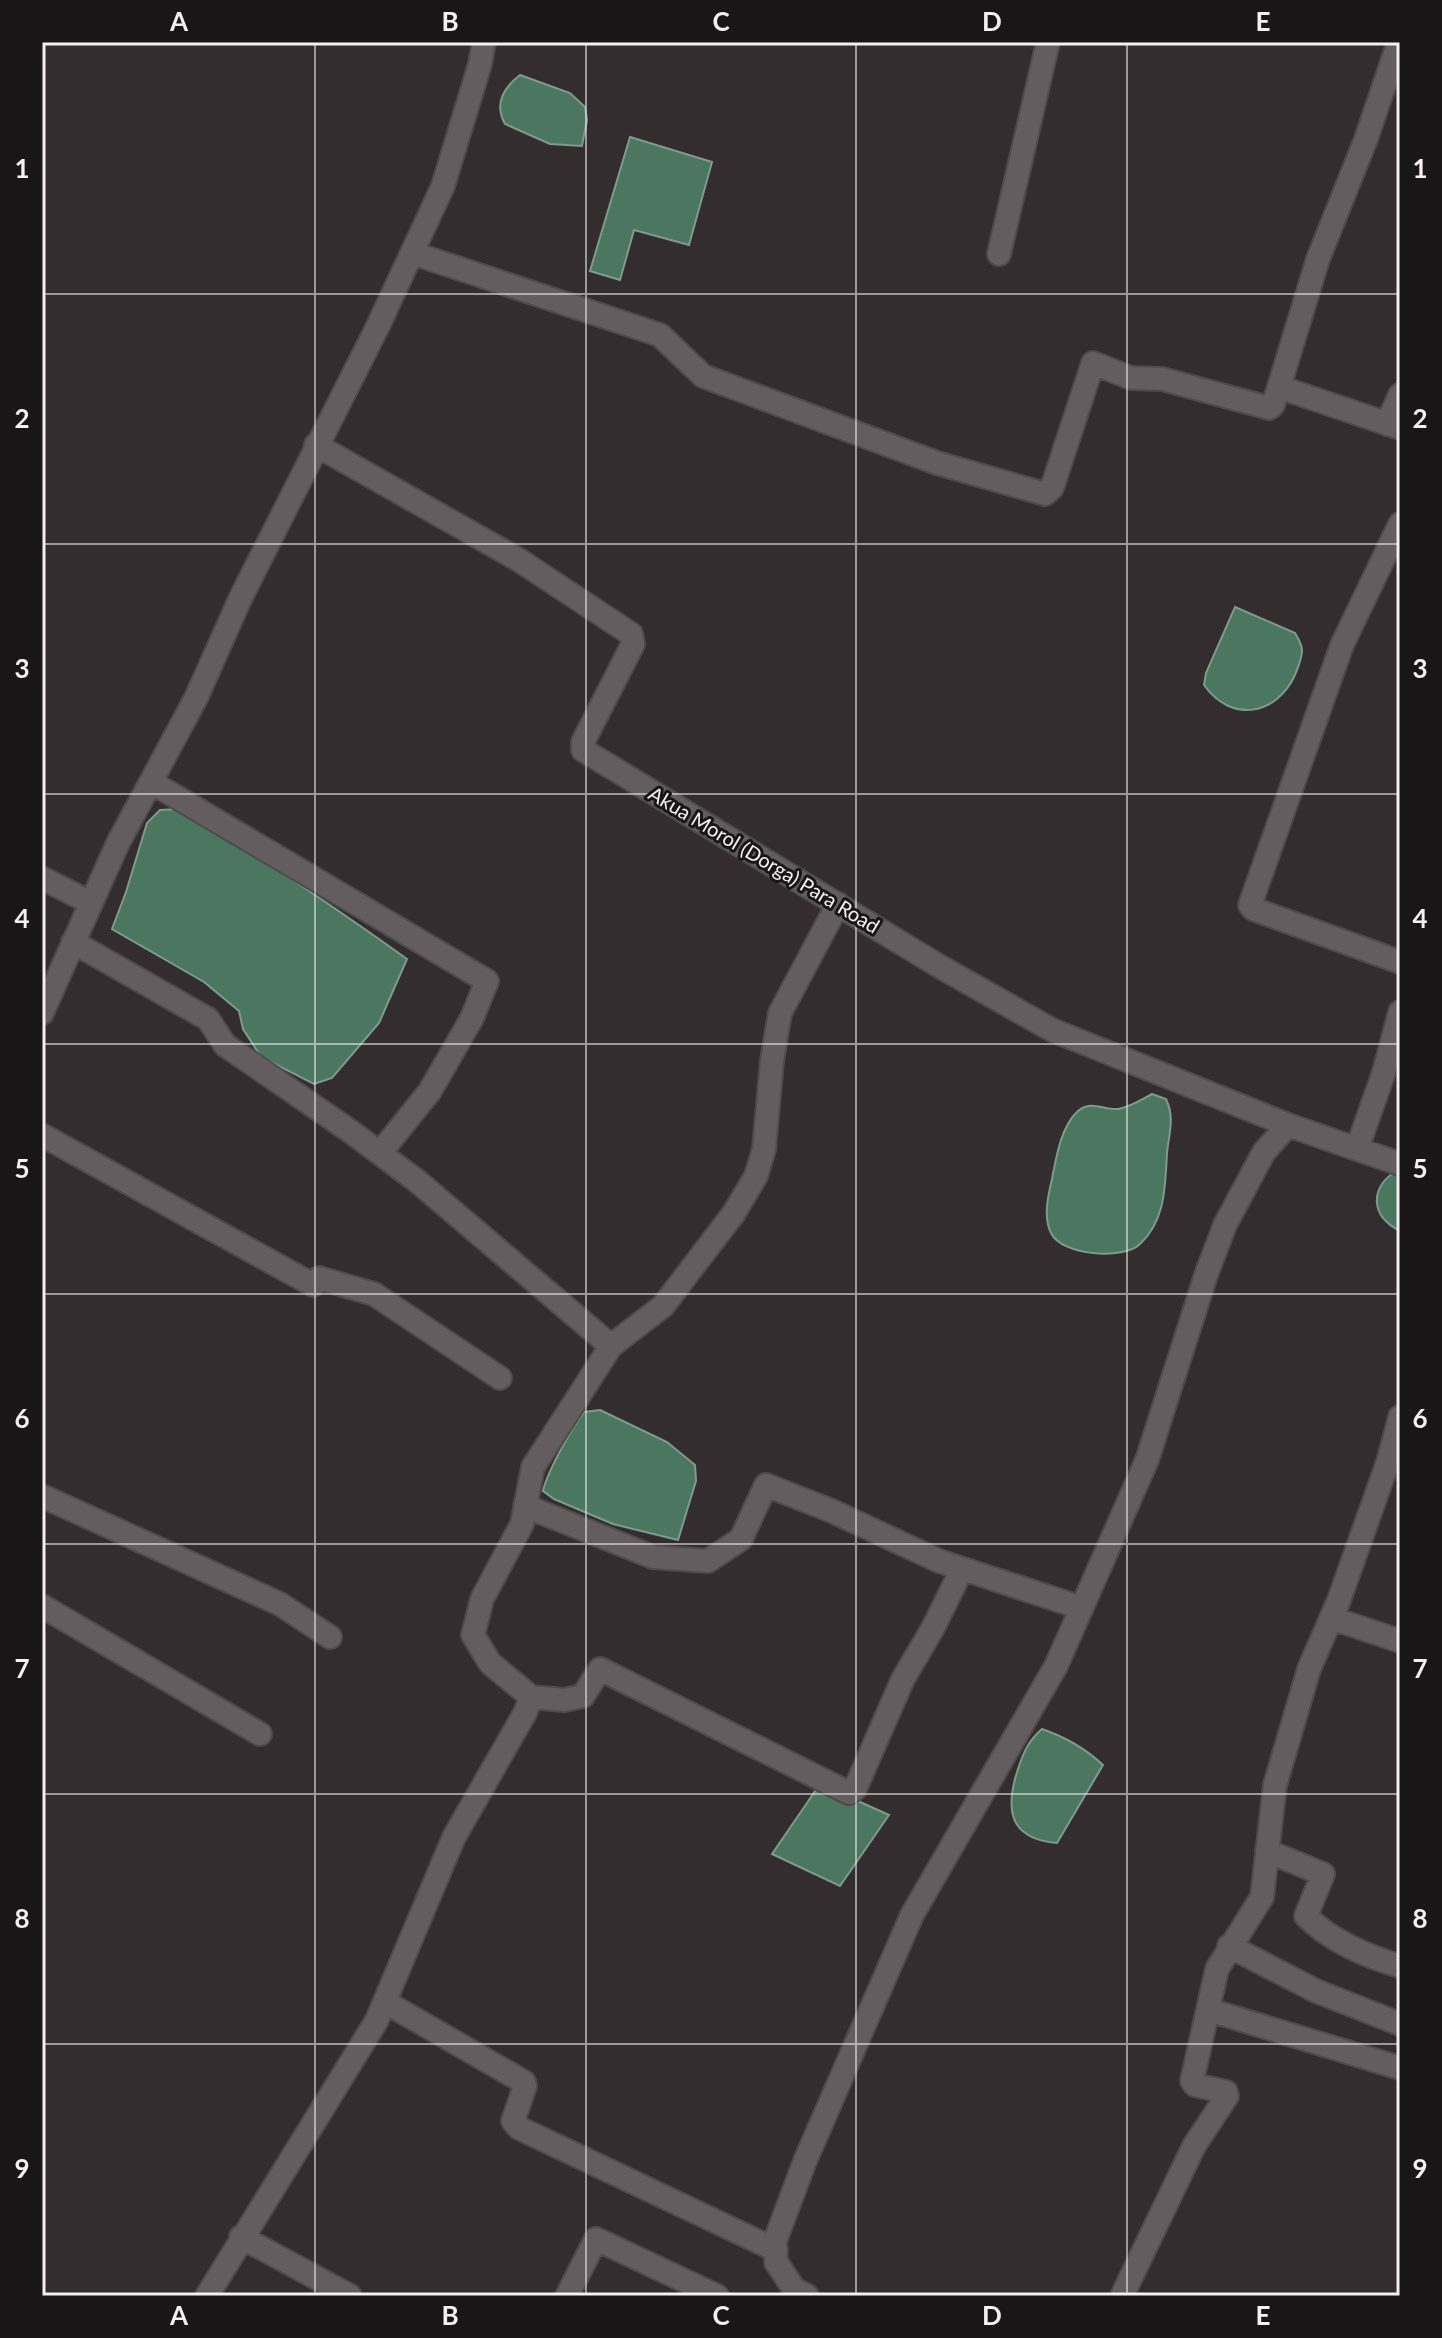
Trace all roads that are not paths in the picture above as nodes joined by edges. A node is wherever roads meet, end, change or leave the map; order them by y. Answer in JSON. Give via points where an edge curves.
{"nodes":[{"id":1,"x":484,"y":42,"type":"edge"},
{"id":2,"x":1048,"y":42,"type":"edge"},
{"id":3,"x":1399,"y":42,"type":"edge"},
{"id":4,"x":412,"y":253,"type":"junction"},
{"id":5,"x":999,"y":254,"type":"dead end"},
{"id":6,"x":1279,"y":387,"type":"junction"},
{"id":7,"x":1400,"y":395,"type":"edge"},
{"id":8,"x":1394,"y":426,"type":"edge"},
{"id":9,"x":316,"y":445,"type":"junction"},
{"id":10,"x":1400,"y":524,"type":"edge"},
{"id":11,"x":151,"y":782,"type":"junction"},
{"id":12,"x":42,"y":878,"type":"edge"},
{"id":13,"x":91,"y":903,"type":"junction"},
{"id":14,"x":838,"y":904,"type":"junction"},
{"id":15,"x":73,"y":942,"type":"junction"},
{"id":16,"x":1400,"y":962,"type":"edge"},
{"id":17,"x":1400,"y":1012,"type":"edge"},
{"id":18,"x":42,"y":1013,"type":"edge"},
{"id":19,"x":1288,"y":1125,"type":"junction"},
{"id":20,"x":42,"y":1135,"type":"edge"},
{"id":21,"x":1357,"y":1149,"type":"junction"},
{"id":22,"x":380,"y":1153,"type":"junction"},
{"id":23,"x":1400,"y":1164,"type":"edge"},
{"id":24,"x":611,"y":1346,"type":"junction"},
{"id":25,"x":500,"y":1378,"type":"dead end"},
{"id":26,"x":1400,"y":1417,"type":"edge"},
{"id":27,"x":42,"y":1496,"type":"edge"},
{"id":28,"x":525,"y":1506,"type":"junction"},
{"id":29,"x":962,"y":1569,"type":"junction"},
{"id":30,"x":42,"y":1606,"type":"edge"},
{"id":31,"x":1082,"y":1608,"type":"junction"},
{"id":32,"x":1331,"y":1618,"type":"junction"},
{"id":33,"x":330,"y":1637,"type":"dead end"},
{"id":34,"x":1400,"y":1641,"type":"edge"},
{"id":35,"x":531,"y":1697,"type":"junction"},
{"id":36,"x":260,"y":1734,"type":"dead end"},
{"id":37,"x":1267,"y":1851,"type":"junction"},
{"id":38,"x":1229,"y":1946,"type":"junction"},
{"id":39,"x":1400,"y":1966,"type":"edge"},
{"id":40,"x":385,"y":2002,"type":"junction"},
{"id":41,"x":1209,"y":2010,"type":"junction"},
{"id":42,"x":1400,"y":2024,"type":"edge"},
{"id":43,"x":1400,"y":2068,"type":"edge"},
{"id":44,"x":241,"y":2237,"type":"junction"},
{"id":45,"x":776,"y":2250,"type":"junction"},
{"id":46,"x":340,"y":2294,"type":"edge"},
{"id":47,"x":207,"y":2296,"type":"edge"},
{"id":48,"x":567,"y":2296,"type":"edge"},
{"id":49,"x":717,"y":2296,"type":"edge"},
{"id":50,"x":807,"y":2296,"type":"edge"},
{"id":51,"x":1122,"y":2296,"type":"edge"}],
"edges":[{"from":1,"to":4,"type":"street","via":[[443,186]]},
{"from":2,"to":5,"type":"street"},
{"from":3,"to":6,"type":"street","via":[[1318,259]]},
{"from":4,"to":6,"type":"street","via":[[660,335],[703,376],[937,463],[1045,494],[1052,488],[1093,363],[1131,378],[1162,379],[1269,408]]},
{"from":4,"to":9,"type":"street"},
{"from":6,"to":8,"type":"street"},
{"from":7,"to":8,"type":"street"},
{"from":9,"to":11,"type":"street"},
{"from":9,"to":14,"type":"street","name":"Akua Morol (Dorga) Para Road","via":[[519,560],[631,634],[633,644],[583,750]]},
{"from":10,"to":16,"type":"street","via":[[1342,645],[1250,905]]},
{"from":11,"to":13,"type":"street"},
{"from":11,"to":22,"type":"street","via":[[487,981],[430,1091]]},
{"from":12,"to":13,"type":"street"},
{"from":13,"to":15,"type":"street"},
{"from":14,"to":19,"type":"street","name":"Akua Morol (Dorga) Para Road","via":[[1052,1030]]},
{"from":14,"to":24,"type":"street","via":[[780,1013],[756,1176],[663,1306]]},
{"from":15,"to":18,"type":"street"},
{"from":15,"to":22,"type":"street","via":[[208,1019],[225,1045]]},
{"from":17,"to":21,"type":"street"},
{"from":19,"to":21,"type":"street","name":"Akua Morol (Dorga) Para Road"},
{"from":19,"to":31,"type":"street","via":[[1264,1152],[1225,1225],[1147,1460]]},
{"from":20,"to":25,"type":"street","via":[[313,1285],[319,1278],[374,1294]]},
{"from":21,"to":23,"type":"street","name":"Akua Morol (Dorga) Para Road"},
{"from":22,"to":24,"type":"street"},
{"from":24,"to":28,"type":"street","via":[[533,1467]]},
{"from":26,"to":32,"type":"street"},
{"from":27,"to":33,"type":"street","via":[[280,1604]]},
{"from":28,"to":29,"type":"street","via":[[653,1557],[708,1561],[741,1539],[766,1485]]},
{"from":28,"to":35,"type":"street","via":[[522,1524],[482,1599],[473,1635],[490,1663]]},
{"from":29,"to":31,"type":"street"},
{"from":29,"to":35,"type":"street","via":[[849,1793],[600,1669],[583,1696]]},
{"from":30,"to":36,"type":"street"},
{"from":31,"to":45,"type":"street","via":[[1056,1666],[912,1915],[805,2161]]},
{"from":32,"to":34,"type":"street"},
{"from":32,"to":37,"type":"street","via":[[1309,1669],[1275,1785]]},
{"from":35,"to":40,"type":"street","via":[[454,1837]]},
{"from":37,"to":38,"type":"street","via":[[1262,1897]]},
{"from":37,"to":39,"type":"street","via":[[1323,1874],[1306,1916],[1319,1929]]},
{"from":38,"to":41,"type":"street","via":[[1217,1969]]},
{"from":38,"to":42,"type":"street","via":[[1316,1991]]},
{"from":40,"to":44,"type":"street"},
{"from":40,"to":45,"type":"street","via":[[524,2082],[513,2121],[519,2128]]},
{"from":41,"to":43,"type":"street"},
{"from":41,"to":51,"type":"street","via":[[1192,2084],[1227,2096],[1194,2146]]},
{"from":44,"to":46,"type":"street"},
{"from":44,"to":47,"type":"street"},
{"from":45,"to":50,"type":"street","via":[[776,2262],[794,2289]]},
{"from":48,"to":49,"type":"street","via":[[596,2239]]}]}
